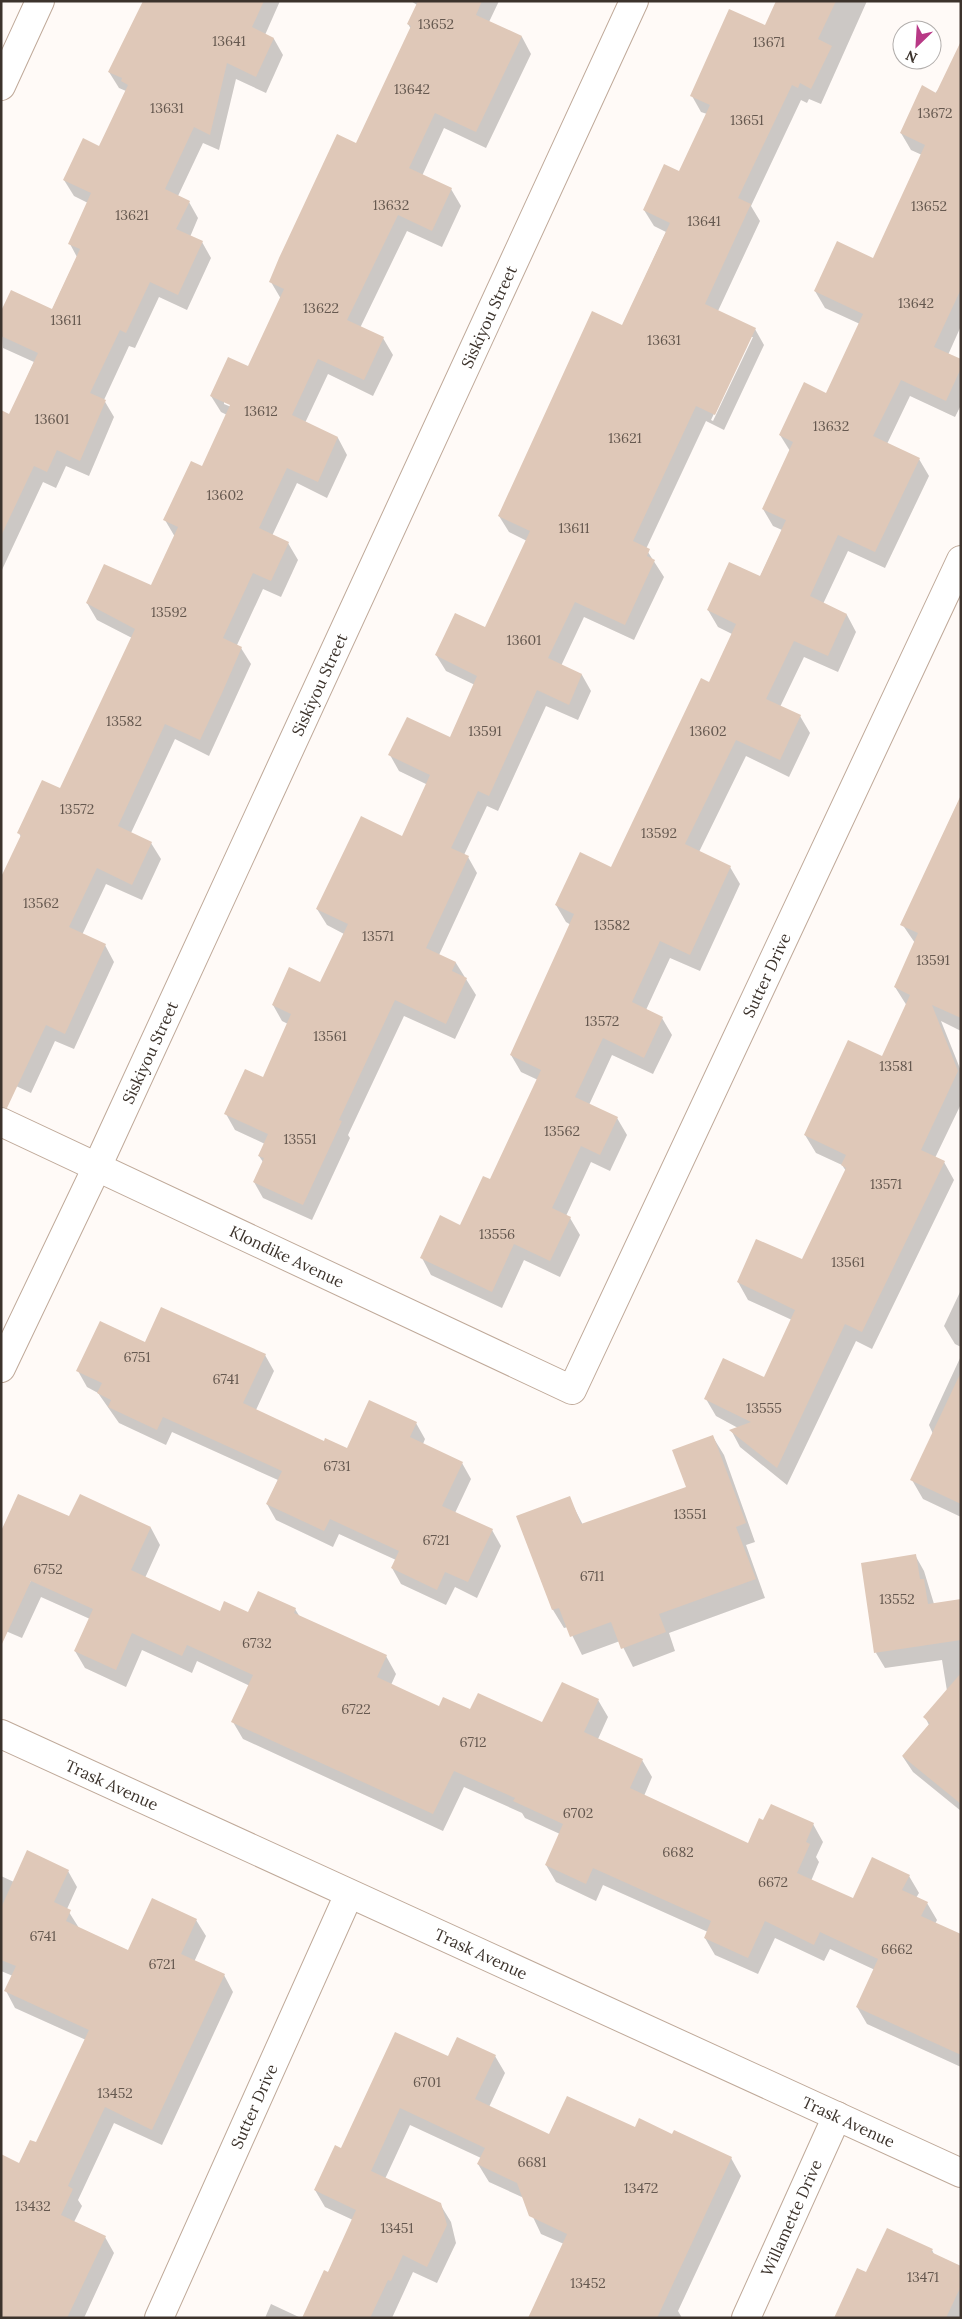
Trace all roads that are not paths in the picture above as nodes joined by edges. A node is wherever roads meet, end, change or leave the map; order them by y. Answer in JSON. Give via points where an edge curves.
{"nodes":[{"id":1,"x":40,"y":1,"type":"edge"},
{"id":2,"x":634,"y":1,"type":"edge"},
{"id":3,"x":1,"y":86,"type":"edge"},
{"id":4,"x":961,"y":560,"type":"edge"},
{"id":5,"x":1,"y":1122,"type":"edge"},
{"id":6,"x":98,"y":1167,"type":"junction"},
{"id":7,"x":1,"y":1368,"type":"edge"},
{"id":8,"x":572,"y":1390,"type":"joint"},
{"id":9,"x":1,"y":1734,"type":"edge"},
{"id":10,"x":349,"y":1894,"type":"junction"},
{"id":11,"x":837,"y":2116,"type":"junction"},
{"id":12,"x":961,"y":2173,"type":"edge"},
{"id":13,"x":158,"y":2318,"type":"edge"},
{"id":14,"x":746,"y":2318,"type":"edge"}],
"edges":[{"from":1,"to":3,"type":"street"},
{"from":2,"to":6,"type":"street","name":"Siskiyou Street"},
{"from":4,"to":8,"type":"street","name":"Sutter Drive"},
{"from":5,"to":6,"type":"street","name":"Klondike Avenue"},
{"from":6,"to":7,"type":"street","name":"Siskiyou Street"},
{"from":6,"to":8,"type":"street","name":"Klondike Avenue"},
{"from":9,"to":10,"type":"street","name":"Trask Avenue"},
{"from":10,"to":11,"type":"street","name":"Trask Avenue"},
{"from":10,"to":13,"type":"street","name":"Sutter Drive"},
{"from":11,"to":12,"type":"street","name":"Trask Avenue"},
{"from":11,"to":14,"type":"street","name":"Willamette Drive"}]}
